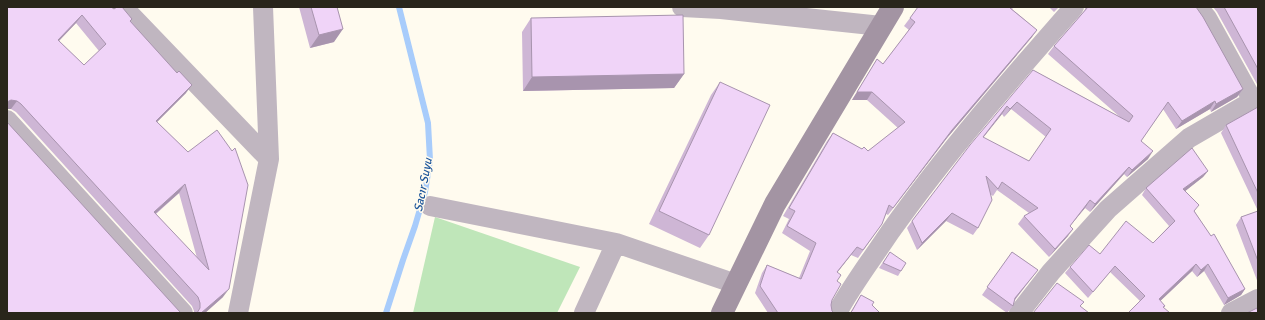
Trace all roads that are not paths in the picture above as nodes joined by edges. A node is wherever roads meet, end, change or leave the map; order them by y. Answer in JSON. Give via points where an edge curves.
{"nodes":[{"id":1,"x":122,"y":7,"type":"edge"},
{"id":2,"x":262,"y":7,"type":"edge"},
{"id":3,"x":682,"y":7,"type":"edge"},
{"id":4,"x":893,"y":7,"type":"edge"},
{"id":5,"x":1074,"y":7,"type":"edge"},
{"id":6,"x":1198,"y":7,"type":"edge"},
{"id":7,"x":882,"y":26,"type":"junction"},
{"id":8,"x":1255,"y":100,"type":"edge"},
{"id":9,"x":7,"y":120,"type":"edge"},
{"id":10,"x":269,"y":160,"type":"junction"},
{"id":11,"x":430,"y":206,"type":"dead end"},
{"id":12,"x":616,"y":243,"type":"junction"},
{"id":13,"x":736,"y":284,"type":"junction"},
{"id":14,"x":1258,"y":299,"type":"edge"},
{"id":15,"x":183,"y":313,"type":"edge"},
{"id":16,"x":238,"y":313,"type":"edge"},
{"id":17,"x":584,"y":313,"type":"edge"},
{"id":18,"x":722,"y":313,"type":"edge"},
{"id":19,"x":837,"y":313,"type":"edge"},
{"id":20,"x":1019,"y":313,"type":"edge"},
{"id":21,"x":1231,"y":313,"type":"edge"}],
"edges":[{"from":1,"to":10,"type":"street"},
{"from":2,"to":10,"type":"street"},
{"from":3,"to":7,"type":"street"},
{"from":4,"to":7,"type":"street"},
{"from":5,"to":19,"type":"street","via":[[1020,68],[923,187],[849,290]]},
{"from":6,"to":8,"type":"street"},
{"from":7,"to":13,"type":"street","via":[[775,204]]},
{"from":8,"to":20,"type":"street","via":[[1188,138],[1108,210],[1051,272]]},
{"from":9,"to":15,"type":"street"},
{"from":10,"to":16,"type":"street"},
{"from":11,"to":12,"type":"street"},
{"from":12,"to":13,"type":"street"},
{"from":12,"to":17,"type":"street"},
{"from":13,"to":18,"type":"street"},
{"from":14,"to":21,"type":"street"}]}
